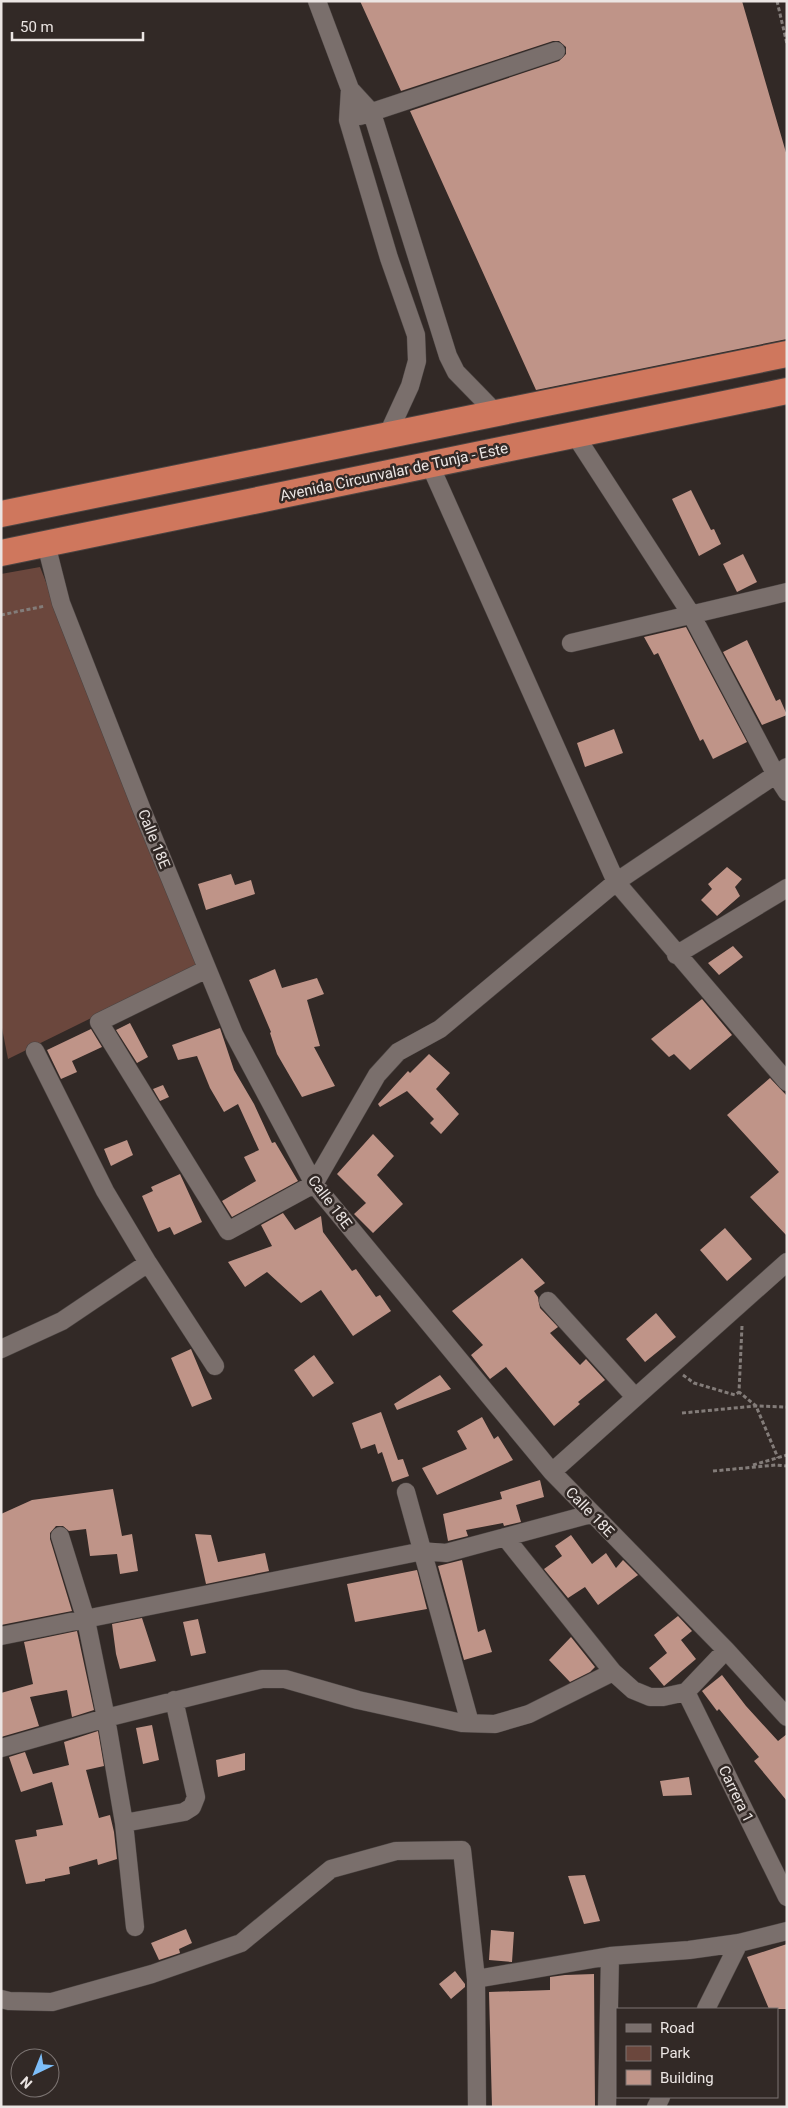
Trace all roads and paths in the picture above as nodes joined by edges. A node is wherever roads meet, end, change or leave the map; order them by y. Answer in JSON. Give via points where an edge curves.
{"nodes":[{"id":1,"x":317,"y":1,"type":"edge"},
{"id":2,"x":777,"y":1,"type":"edge"},
{"id":3,"x":787,"y":44,"type":"edge"},
{"id":4,"x":556,"y":51,"type":"dead end"},
{"id":5,"x":350,"y":88,"type":"junction"},
{"id":6,"x":372,"y":113,"type":"junction"},
{"id":7,"x":348,"y":120,"type":"junction"},
{"id":8,"x":403,"y":208,"type":"junction"},
{"id":9,"x":377,"y":215,"type":"junction"},
{"id":10,"x":787,"y":354,"type":"edge"},
{"id":11,"x":787,"y":391,"type":"edge"},
{"id":12,"x":496,"y":413,"type":"junction"},
{"id":13,"x":575,"y":435,"type":"junction"},
{"id":14,"x":387,"y":436,"type":"junction"},
{"id":15,"x":430,"y":465,"type":"junction"},
{"id":16,"x":1,"y":514,"type":"edge"},
{"id":17,"x":46,"y":544,"type":"junction"},
{"id":18,"x":1,"y":553,"type":"edge"},
{"id":19,"x":787,"y":592,"type":"edge"},
{"id":20,"x":61,"y":603,"type":"junction"},
{"id":21,"x":691,"y":614,"type":"junction"},
{"id":22,"x":1,"y":615,"type":"edge"},
{"id":23,"x":571,"y":643,"type":"dead end"},
{"id":24,"x":781,"y":771,"type":"edge"},
{"id":25,"x":787,"y":792,"type":"edge"},
{"id":26,"x":616,"y":882,"type":"junction"},
{"id":27,"x":787,"y":888,"type":"edge"},
{"id":28,"x":676,"y":955,"type":"junction"},
{"id":29,"x":208,"y":970,"type":"junction"},
{"id":30,"x":35,"y":1051,"type":"dead end"},
{"id":31,"x":787,"y":1082,"type":"edge"},
{"id":32,"x":314,"y":1184,"type":"junction"},
{"id":33,"x":787,"y":1262,"type":"edge"},
{"id":34,"x":148,"y":1263,"type":"junction"},
{"id":35,"x":548,"y":1301,"type":"dead end"},
{"id":36,"x":738,"y":1306,"type":"junction"},
{"id":37,"x":1,"y":1348,"type":"edge"},
{"id":38,"x":671,"y":1365,"type":"junction"},
{"id":39,"x":215,"y":1366,"type":"dead end"},
{"id":40,"x":739,"y":1392,"type":"junction"},
{"id":41,"x":635,"y":1398,"type":"junction"},
{"id":42,"x":756,"y":1406,"type":"junction"},
{"id":43,"x":787,"y":1407,"type":"edge"},
{"id":44,"x":682,"y":1413,"type":"dead end"},
{"id":45,"x":787,"y":1455,"type":"edge"},
{"id":46,"x":778,"y":1458,"type":"junction"},
{"id":47,"x":787,"y":1466,"type":"edge"},
{"id":48,"x":745,"y":1468,"type":"junction"},
{"id":49,"x":552,"y":1472,"type":"junction"},
{"id":50,"x":713,"y":1472,"type":"dead end"},
{"id":51,"x":406,"y":1492,"type":"dead end"},
{"id":52,"x":591,"y":1514,"type":"junction"},
{"id":53,"x":60,"y":1536,"type":"dead end"},
{"id":54,"x":505,"y":1537,"type":"junction"},
{"id":55,"x":423,"y":1551,"type":"junction"},
{"id":56,"x":86,"y":1620,"type":"junction"},
{"id":57,"x":1,"y":1636,"type":"edge"},
{"id":58,"x":726,"y":1650,"type":"junction"},
{"id":59,"x":612,"y":1672,"type":"junction"},
{"id":60,"x":686,"y":1692,"type":"junction"},
{"id":61,"x":174,"y":1700,"type":"junction"},
{"id":62,"x":106,"y":1718,"type":"junction"},
{"id":63,"x":787,"y":1718,"type":"edge"},
{"id":64,"x":470,"y":1723,"type":"junction"},
{"id":65,"x":1,"y":1748,"type":"edge"},
{"id":66,"x":124,"y":1823,"type":"junction"},
{"id":67,"x":787,"y":1897,"type":"edge"},
{"id":68,"x":135,"y":1927,"type":"dead end"},
{"id":69,"x":787,"y":1931,"type":"edge"},
{"id":70,"x":739,"y":1943,"type":"junction"},
{"id":71,"x":610,"y":1956,"type":"junction"},
{"id":72,"x":476,"y":1979,"type":"junction"},
{"id":73,"x":1,"y":1999,"type":"edge"},
{"id":74,"x":706,"y":2008,"type":"edge"},
{"id":75,"x":477,"y":2107,"type":"edge"},
{"id":76,"x":607,"y":2107,"type":"edge"}],
"edges":[{"from":1,"to":5,"type":"street"},
{"from":2,"to":3,"type":"path"},
{"from":4,"to":6,"type":"street"},
{"from":5,"to":6,"type":"street"},
{"from":5,"to":7,"type":"street"},
{"from":6,"to":7,"type":"street"},
{"from":6,"to":8,"type":"street"},
{"from":7,"to":9,"type":"street"},
{"from":8,"to":9,"type":"street"},
{"from":8,"to":12,"type":"street","via":[[448,356],[456,372]]},
{"from":9,"to":14,"type":"street","via":[[416,335],[418,361]]},
{"from":10,"to":12,"type":"highway"},
{"from":11,"to":13,"type":"highway","name":"Avenida Circunvalar de Tunja - Este"},
{"from":12,"to":14,"type":"highway"},
{"from":13,"to":15,"type":"highway","name":"Avenida Circunvalar de Tunja - Este"},
{"from":13,"to":21,"type":"street"},
{"from":14,"to":16,"type":"highway"},
{"from":15,"to":17,"type":"highway","name":"Avenida Circunvalar de Tunja - Este"},
{"from":15,"to":26,"type":"street"},
{"from":17,"to":18,"type":"highway","name":"Avenida Circunvalar de Tunja - Este"},
{"from":17,"to":20,"type":"street","name":"Calle 18E"},
{"from":19,"to":21,"type":"street"},
{"from":20,"to":22,"type":"path"},
{"from":20,"to":29,"type":"street","name":"Calle 18E"},
{"from":21,"to":23,"type":"street"},
{"from":21,"to":24,"type":"street"},
{"from":24,"to":25,"type":"street"},
{"from":24,"to":26,"type":"street"},
{"from":26,"to":28,"type":"street"},
{"from":26,"to":32,"type":"street","via":[[440,1029],[398,1052],[377,1075]]},
{"from":27,"to":28,"type":"street"},
{"from":28,"to":31,"type":"street"},
{"from":29,"to":32,"type":"street","name":"Calle 18E","via":[[234,1034]]},
{"from":29,"to":32,"type":"street","via":[[99,1022],[228,1231]]},
{"from":30,"to":34,"type":"street","via":[[105,1191]]},
{"from":32,"to":49,"type":"street","name":"Calle 18E"},
{"from":33,"to":36,"type":"street"},
{"from":34,"to":37,"type":"street","via":[[62,1321]]},
{"from":34,"to":39,"type":"street"},
{"from":35,"to":41,"type":"street"},
{"from":36,"to":38,"type":"street"},
{"from":36,"to":40,"type":"path","via":[[742,1324]]},
{"from":38,"to":40,"type":"path","via":[[694,1383],[735,1395]]},
{"from":38,"to":41,"type":"street"},
{"from":40,"to":42,"type":"path"},
{"from":41,"to":49,"type":"street"},
{"from":42,"to":43,"type":"path"},
{"from":42,"to":44,"type":"path"},
{"from":42,"to":46,"type":"path"},
{"from":45,"to":46,"type":"path"},
{"from":46,"to":48,"type":"path"},
{"from":47,"to":48,"type":"path"},
{"from":48,"to":50,"type":"path"},
{"from":49,"to":52,"type":"street","name":"Calle 18E"},
{"from":51,"to":55,"type":"street"},
{"from":52,"to":54,"type":"street"},
{"from":52,"to":58,"type":"street","name":"Calle 18E"},
{"from":53,"to":56,"type":"street"},
{"from":54,"to":55,"type":"street","via":[[446,1553]]},
{"from":54,"to":59,"type":"street"},
{"from":55,"to":56,"type":"street"},
{"from":55,"to":64,"type":"street"},
{"from":56,"to":57,"type":"street"},
{"from":56,"to":62,"type":"street"},
{"from":58,"to":60,"type":"street"},
{"from":58,"to":63,"type":"street","name":"Calle 18E"},
{"from":59,"to":60,"type":"street","via":[[633,1690],[650,1697]]},
{"from":59,"to":64,"type":"street","via":[[528,1714],[495,1724]]},
{"from":60,"to":67,"type":"street","name":"Carrera 1"},
{"from":61,"to":62,"type":"street"},
{"from":61,"to":64,"type":"street","via":[[262,1679],[285,1679],[358,1700]]},
{"from":61,"to":66,"type":"street","via":[[196,1797],[192,1807],[184,1812]]},
{"from":62,"to":65,"type":"street"},
{"from":62,"to":66,"type":"street"},
{"from":66,"to":68,"type":"street"},
{"from":69,"to":70,"type":"street"},
{"from":70,"to":71,"type":"street"},
{"from":70,"to":74,"type":"street"},
{"from":71,"to":72,"type":"street"},
{"from":71,"to":76,"type":"street"},
{"from":72,"to":73,"type":"street","via":[[462,1850],[396,1851],[331,1869],[241,1943],[152,1974],[52,2002]]},
{"from":72,"to":75,"type":"street"}]}
